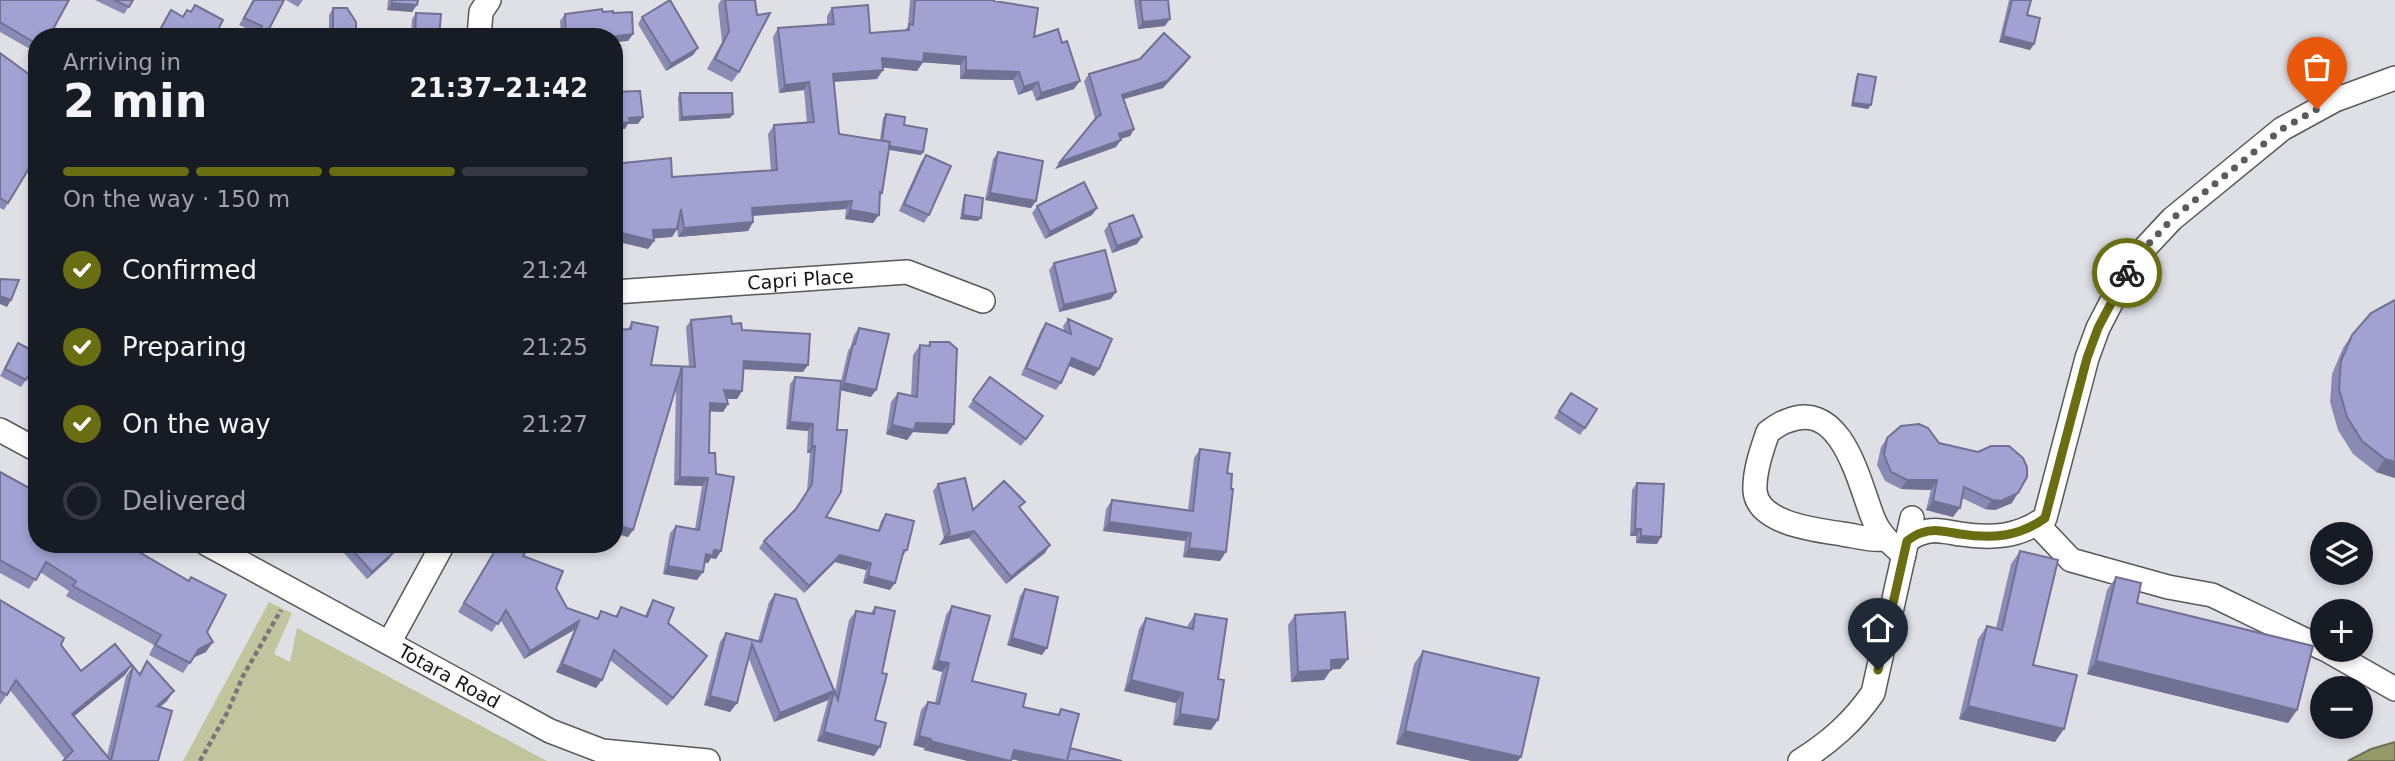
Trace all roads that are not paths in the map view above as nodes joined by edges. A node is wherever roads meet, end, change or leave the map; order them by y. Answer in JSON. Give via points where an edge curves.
{"nodes":[{"id":1,"x":481,"y":4,"type":"edge"},
{"id":2,"x":480,"y":28,"type":"edge"},
{"id":3,"x":2395,"y":78,"type":"edge"},
{"id":4,"x":623,"y":291,"type":"edge"},
{"id":5,"x":983,"y":301,"type":"dead end"},
{"id":6,"x":0,"y":429,"type":"edge"},
{"id":7,"x":28,"y":445,"type":"edge"},
{"id":8,"x":1912,"y":518,"type":"dead end"},
{"id":9,"x":2037,"y":524,"type":"junction"},
{"id":10,"x":1899,"y":545,"type":"junction"},
{"id":11,"x":223,"y":553,"type":"edge"},
{"id":12,"x":438,"y":553,"type":"edge"},
{"id":13,"x":2310,"y":641,"type":"edge"},
{"id":14,"x":389,"y":643,"type":"junction"},
{"id":15,"x":2348,"y":662,"type":"edge"},
{"id":16,"x":2395,"y":689,"type":"edge"},
{"id":17,"x":656,"y":758,"type":"edge"},
{"id":18,"x":708,"y":761,"type":"edge"},
{"id":19,"x":1800,"y":761,"type":"edge"}],
"edges":[{"from":1,"to":2,"type":"street"},
{"from":3,"to":9,"type":"street","via":[[2335,100],[2282,129],[2172,219],[2143,250],[2098,328],[2045,518]]},
{"from":4,"to":5,"type":"street","name":"Capri Place","via":[[906,272]]},
{"from":6,"to":7,"type":"street"},
{"from":8,"to":10,"type":"street"},
{"from":9,"to":10,"type":"street","via":[[1994,537],[1922,532]]},
{"from":9,"to":13,"type":"street","via":[[2071,560],[2212,595]]},
{"from":10,"to":10,"type":"street","via":[[1874,519],[1842,440],[1821,421],[1806,417],[1768,432],[1755,493],[1765,512],[1813,529]]},
{"from":10,"to":19,"type":"street","via":[[1873,693],[1836,737]]},
{"from":11,"to":14,"type":"street","name":"Totara Road"},
{"from":12,"to":14,"type":"street"},
{"from":14,"to":17,"type":"street","name":"Totara Road","via":[[550,731],[603,751]]},
{"from":15,"to":16,"type":"street"},
{"from":17,"to":18,"type":"street","name":"Totara Road"}]}
